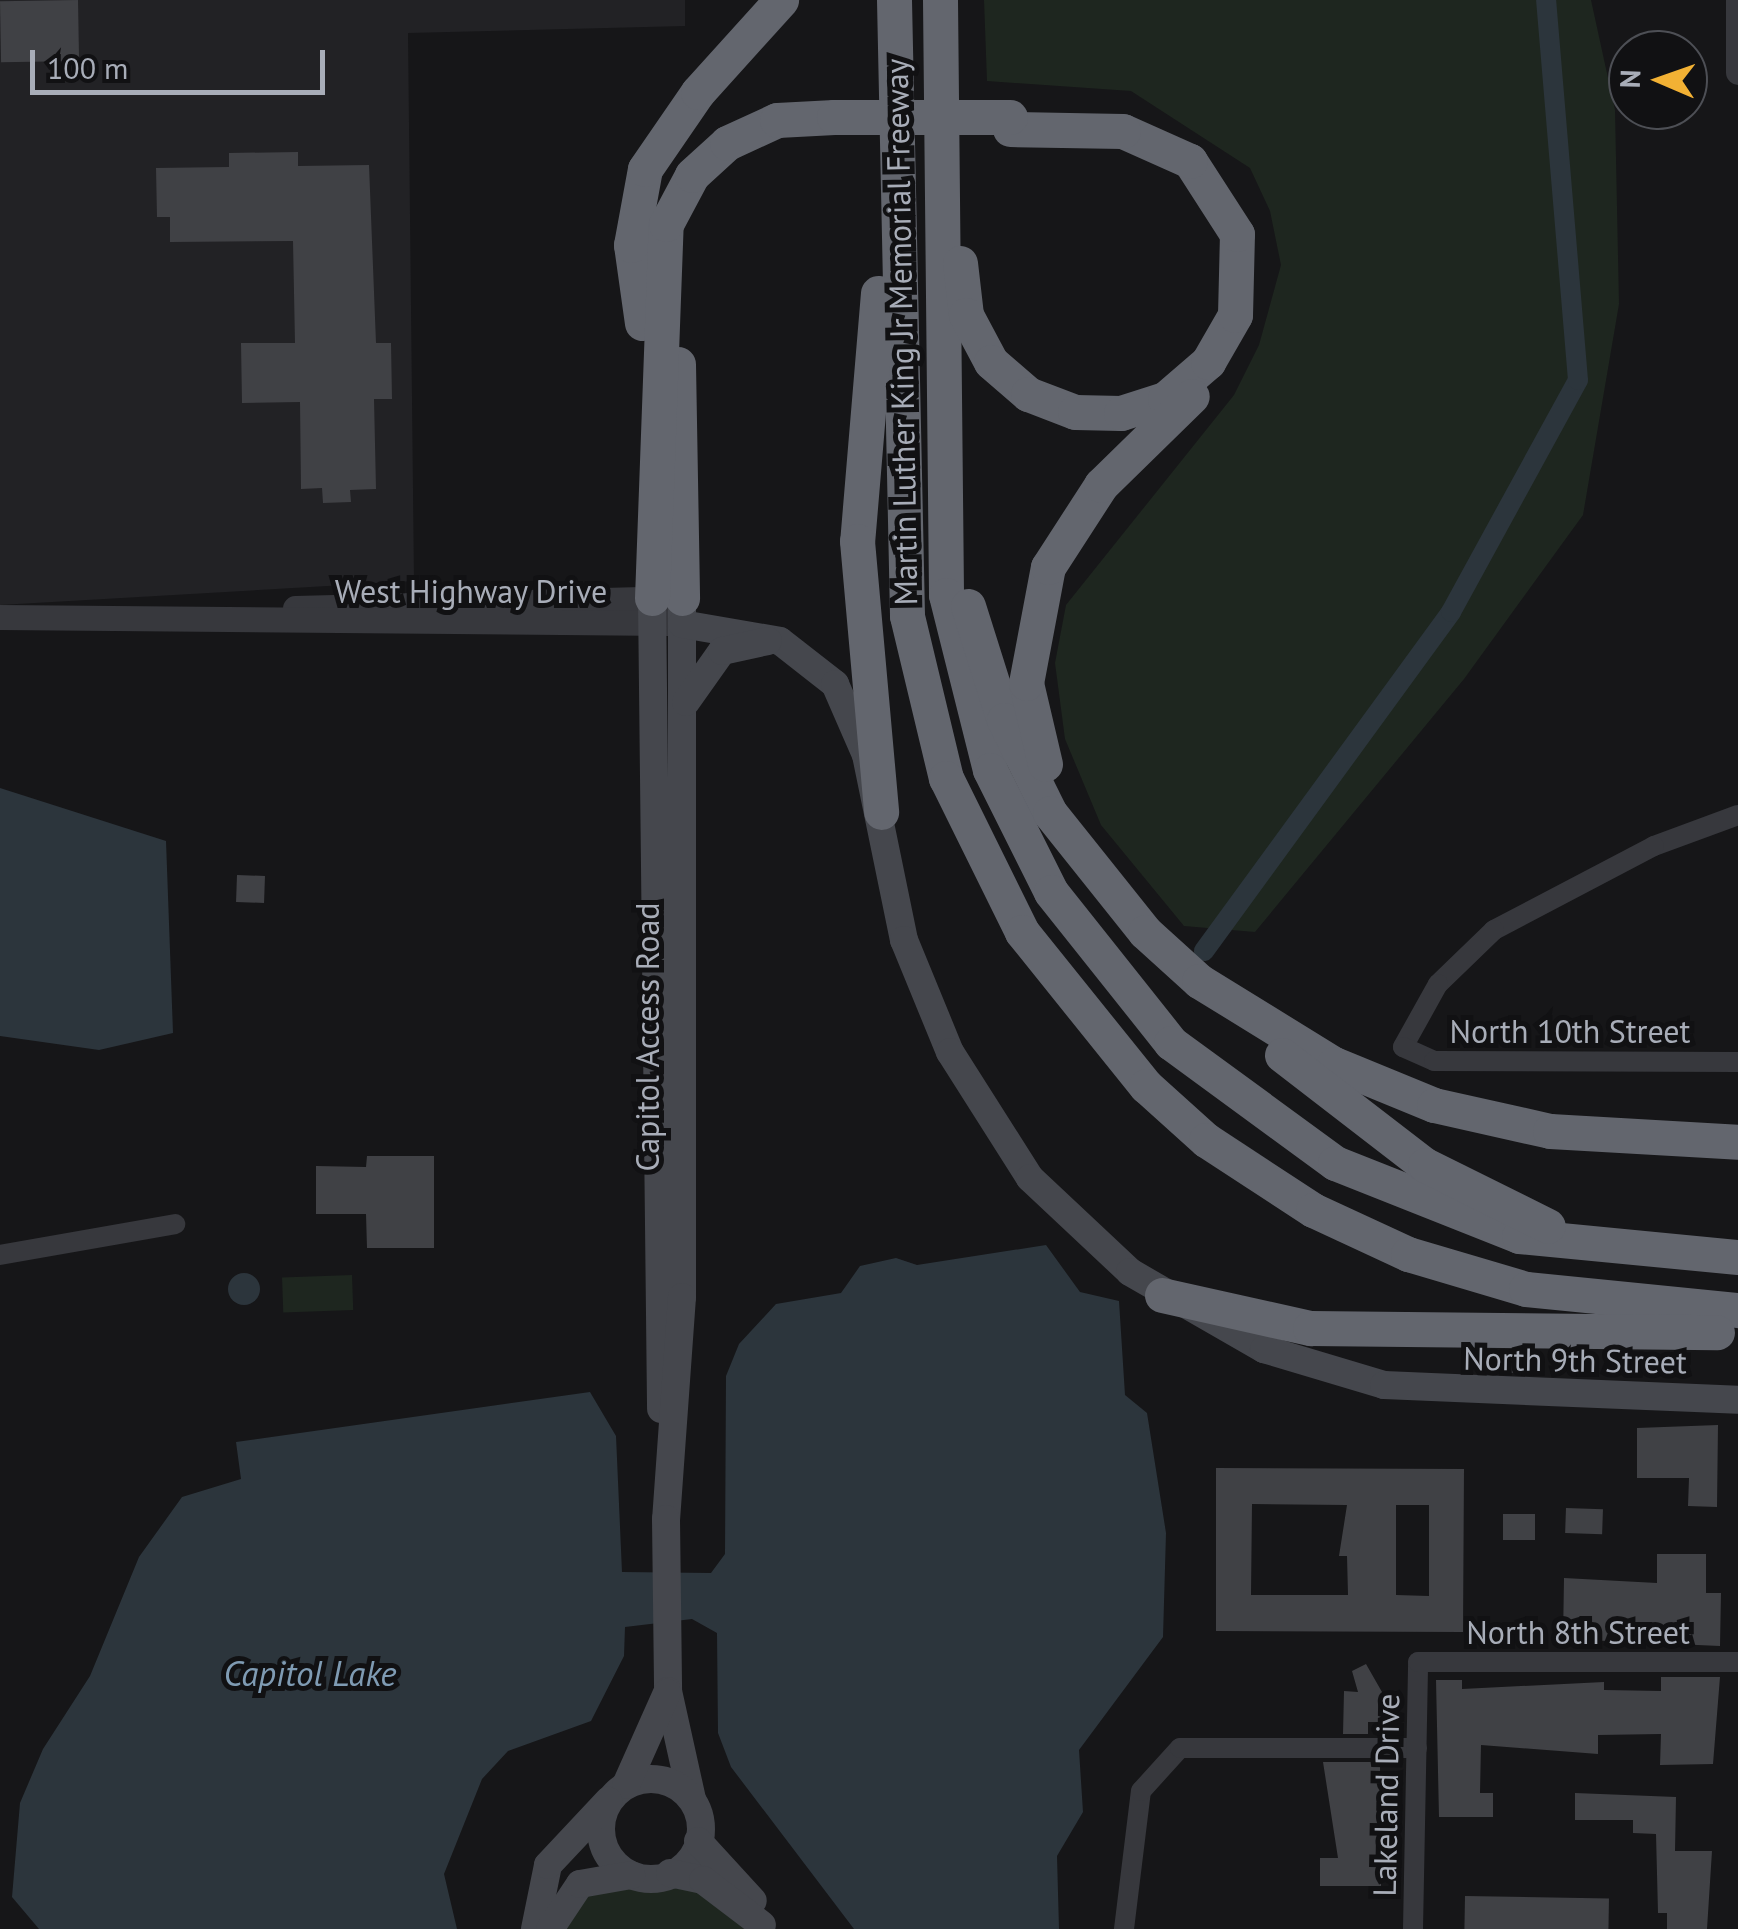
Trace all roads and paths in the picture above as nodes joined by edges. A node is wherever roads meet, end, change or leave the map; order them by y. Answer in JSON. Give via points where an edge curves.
{"nodes":[{"id":1,"x":781,"y":0,"type":"edge"},
{"id":2,"x":894,"y":0,"type":"edge"},
{"id":3,"x":943,"y":0,"type":"edge"},
{"id":4,"x":1738,"y":0,"type":"edge"},
{"id":5,"x":894,"y":52,"type":"junction"},
{"id":6,"x":1738,"y":72,"type":"edge"},
{"id":7,"x":834,"y":123,"type":"junction"},
{"id":8,"x":1010,"y":123,"type":"junction"},
{"id":9,"x":654,"y":403,"type":"junction"},
{"id":10,"x":940,"y":504,"type":"junction"},
{"id":11,"x":667,"y":611,"type":"junction"},
{"id":12,"x":0,"y":617,"type":"edge"},
{"id":13,"x":780,"y":642,"type":"junction"},
{"id":14,"x":682,"y":718,"type":"junction"},
{"id":15,"x":880,"y":812,"type":"junction"},
{"id":16,"x":1738,"y":815,"type":"edge"},
{"id":17,"x":1062,"y":822,"type":"junction"},
{"id":18,"x":1199,"y":981,"type":"junction"},
{"id":19,"x":1738,"y":1062,"type":"edge"},
{"id":20,"x":1738,"y":1142,"type":"edge"},
{"id":21,"x":175,"y":1224,"type":"dead end"},
{"id":22,"x":1589,"y":1247,"type":"junction"},
{"id":23,"x":0,"y":1255,"type":"edge"},
{"id":24,"x":1738,"y":1258,"type":"edge"},
{"id":25,"x":1162,"y":1295,"type":"junction"},
{"id":26,"x":1738,"y":1310,"type":"edge"},
{"id":27,"x":1738,"y":1331,"type":"edge"},
{"id":28,"x":1738,"y":1400,"type":"edge"},
{"id":29,"x":668,"y":1475,"type":"junction"},
{"id":30,"x":1418,"y":1662,"type":"joint"},
{"id":31,"x":1738,"y":1662,"type":"edge"},
{"id":32,"x":668,"y":1691,"type":"junction"},
{"id":33,"x":1416,"y":1748,"type":"junction"},
{"id":34,"x":622,"y":1790,"type":"junction"},
{"id":35,"x":692,"y":1799,"type":"junction"},
{"id":36,"x":698,"y":1841,"type":"junction"},
{"id":37,"x":670,"y":1873,"type":"junction"},
{"id":38,"x":631,"y":1875,"type":"junction"},
{"id":39,"x":763,"y":1927,"type":"edge"},
{"id":40,"x":535,"y":1929,"type":"edge"},
{"id":41,"x":550,"y":1929,"type":"edge"},
{"id":42,"x":1124,"y":1929,"type":"edge"},
{"id":43,"x":1413,"y":1929,"type":"edge"}],
"edges":[{"from":1,"to":9,"type":"highway","via":[[688,104],[639,185],[631,245]]},
{"from":2,"to":5,"type":"highway","name":"Martin Luther King Jr Memorial Freeway"},
{"from":3,"to":8,"type":"highway","via":[[960,150],[960,278],[981,348],[1014,385],[1056,408],[1108,414],[1165,399],[1208,362],[1235,315],[1240,247],[1220,195],[1190,161],[1139,134]]},
{"from":3,"to":10,"type":"highway","name":"Martin Luther King Jr Memorial Freeway"},
{"from":4,"to":6,"type":"street"},
{"from":5,"to":15,"type":"highway","via":[[858,541]]},
{"from":5,"to":26,"type":"highway","name":"Martin Luther King Jr Memorial Freeway","via":[[900,531],[911,642],[961,814],[1040,960],[1101,1039],[1183,1121],[1336,1222],[1526,1290]]},
{"from":7,"to":8,"type":"highway"},
{"from":7,"to":9,"type":"highway","via":[[744,132],[681,190],[662,240]]},
{"from":7,"to":11,"type":"highway","via":[[788,130],[740,150],[703,186],[684,224]]},
{"from":8,"to":17,"type":"highway","via":[[1124,117],[1172,134],[1232,188],[1256,252],[1251,306],[1232,352],[1078,513],[1038,595],[1028,706]]},
{"from":9,"to":11,"type":"highway"},
{"from":10,"to":17,"type":"highway","via":[[1004,720]]},
{"from":10,"to":22,"type":"highway","name":"Martin Luther King Jr Memorial Freeway","via":[[953,636],[990,770],[1051,892],[1131,1000],[1221,1087],[1335,1164],[1457,1218]]},
{"from":11,"to":12,"type":"street","name":"West Highway Drive"},
{"from":11,"to":13,"type":"main road"},
{"from":11,"to":14,"type":"main road","name":"Capitol Access Road"},
{"from":11,"to":29,"type":"main road","name":"Capitol Access Road","via":[[655,1286]]},
{"from":13,"to":14,"type":"main road","via":[[745,642],[712,658]]},
{"from":13,"to":15,"type":"main road","name":"North 9th Street","via":[[844,698]]},
{"from":14,"to":29,"type":"main road","name":"Capitol Access Road","via":[[682,1297]]},
{"from":15,"to":25,"type":"main road","name":"North 9th Street","via":[[904,940],[971,1091],[1049,1200]]},
{"from":16,"to":19,"type":"street","name":"North 10th Street","via":[[1584,879],[1494,930],[1418,1009],[1405,1052],[1434,1061]]},
{"from":17,"to":18,"type":"highway","via":[[1117,899]]},
{"from":18,"to":20,"type":"highway","via":[[1334,1064],[1434,1106],[1550,1131]]},
{"from":18,"to":22,"type":"highway","via":[[1425,1166]]},
{"from":21,"to":23,"type":"street"},
{"from":22,"to":24,"type":"highway","name":"Martin Luther King Jr Memorial Freeway"},
{"from":25,"to":27,"type":"highway","via":[[1310,1328]]},
{"from":25,"to":28,"type":"main road","name":"North 9th Street","via":[[1275,1354],[1410,1390]]},
{"from":29,"to":32,"type":"main road","name":"Capitol Access Road"},
{"from":30,"to":31,"type":"street","name":"North 8th Street"},
{"from":30,"to":33,"type":"street","name":"Lakeland Drive"},
{"from":32,"to":34,"type":"main road"},
{"from":32,"to":35,"type":"main road","name":"Capitol Access Road"},
{"from":33,"to":42,"type":"street","via":[[1180,1748],[1141,1791]]},
{"from":33,"to":43,"type":"street","name":"Lakeland Drive"},
{"from":34,"to":35,"type":"main road","via":[[660,1780]]},
{"from":34,"to":38,"type":"main road","via":[[602,1842]]},
{"from":34,"to":40,"type":"main road","via":[[552,1858]]},
{"from":35,"to":36,"type":"main road"},
{"from":36,"to":37,"type":"main road"},
{"from":36,"to":39,"type":"main road","via":[[758,1908]]},
{"from":37,"to":38,"type":"main road"},
{"from":37,"to":39,"type":"main road","via":[[703,1880]]},
{"from":38,"to":41,"type":"main road","via":[[574,1888]]}]}
